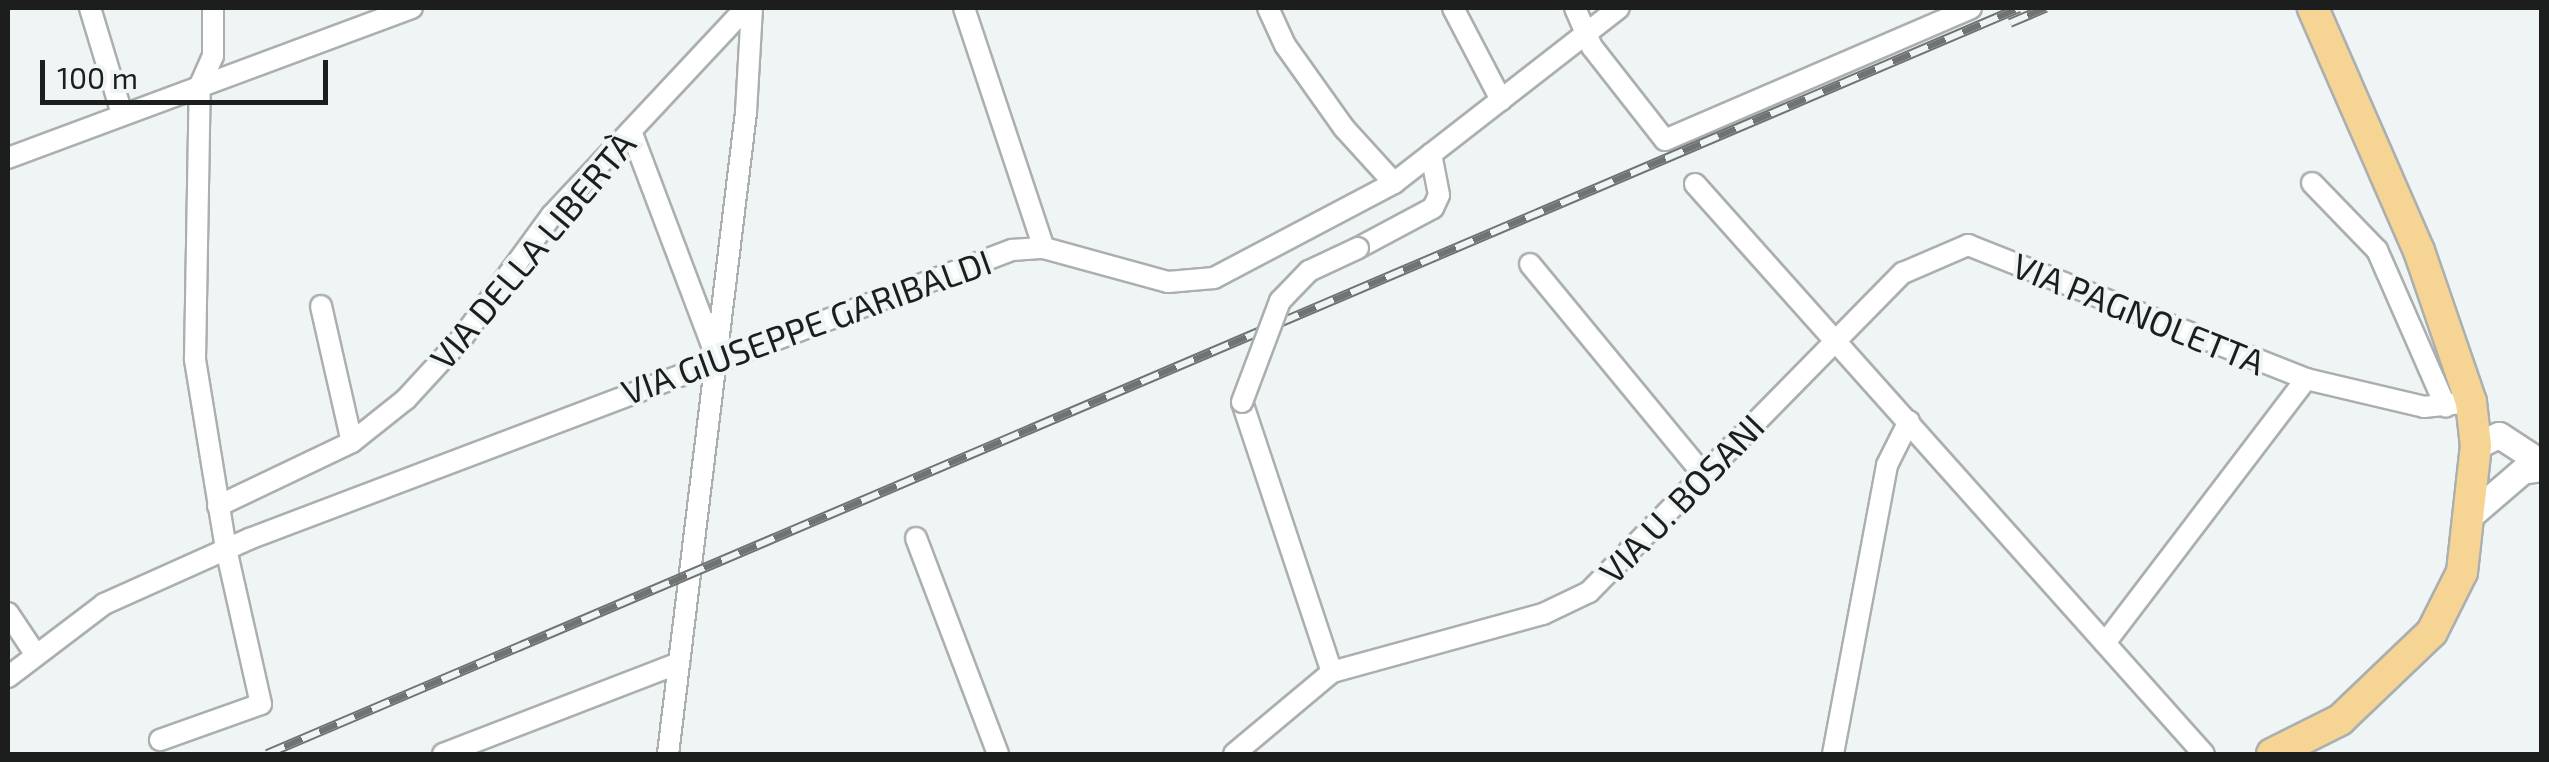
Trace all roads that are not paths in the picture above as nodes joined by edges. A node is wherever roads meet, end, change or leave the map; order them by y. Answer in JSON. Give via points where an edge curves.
{"nodes":[{"id":1,"x":90,"y":8,"type":"edge"},
{"id":2,"x":214,"y":8,"type":"edge"},
{"id":3,"x":412,"y":8,"type":"edge"},
{"id":4,"x":749,"y":8,"type":"edge"},
{"id":5,"x":964,"y":8,"type":"edge"},
{"id":6,"x":1268,"y":8,"type":"edge"},
{"id":7,"x":1453,"y":8,"type":"edge"},
{"id":8,"x":1575,"y":8,"type":"edge"},
{"id":9,"x":1619,"y":8,"type":"edge"},
{"id":10,"x":1971,"y":8,"type":"edge"},
{"id":11,"x":2313,"y":8,"type":"edge"},
{"id":12,"x":1587,"y":32,"type":"junction"},
{"id":13,"x":200,"y":85,"type":"junction"},
{"id":14,"x":1500,"y":100,"type":"junction"},
{"id":15,"x":122,"y":114,"type":"junction"},
{"id":16,"x":631,"y":130,"type":"junction"},
{"id":17,"x":1431,"y":154,"type":"junction"},
{"id":18,"x":8,"y":158,"type":"edge"},
{"id":19,"x":2312,"y":183,"type":"dead end"},
{"id":20,"x":1394,"y":184,"type":"junction"},
{"id":21,"x":1696,"y":184,"type":"dead end"},
{"id":22,"x":1044,"y":248,"type":"junction"},
{"id":23,"x":1530,"y":264,"type":"dead end"},
{"id":24,"x":321,"y":306,"type":"dead end"},
{"id":25,"x":1840,"y":343,"type":"junction"},
{"id":26,"x":717,"y":358,"type":"junction"},
{"id":27,"x":2306,"y":380,"type":"junction"},
{"id":28,"x":2458,"y":405,"type":"junction"},
{"id":29,"x":1909,"y":421,"type":"junction"},
{"id":30,"x":2488,"y":440,"type":"junction"},
{"id":31,"x":352,"y":442,"type":"junction"},
{"id":32,"x":2535,"y":467,"type":"edge"},
{"id":33,"x":1703,"y":474,"type":"junction"},
{"id":34,"x":218,"y":506,"type":"junction"},
{"id":35,"x":2472,"y":514,"type":"junction"},
{"id":36,"x":916,"y":538,"type":"dead end"},
{"id":37,"x":226,"y":549,"type":"junction"},
{"id":38,"x":8,"y":616,"type":"edge"},
{"id":39,"x":2105,"y":643,"type":"junction"},
{"id":40,"x":36,"y":655,"type":"junction"},
{"id":41,"x":679,"y":663,"type":"junction"},
{"id":42,"x":1332,"y":672,"type":"junction"},
{"id":43,"x":8,"y":676,"type":"edge"},
{"id":44,"x":160,"y":740,"type":"dead end"},
{"id":45,"x":442,"y":754,"type":"edge"},
{"id":46,"x":668,"y":754,"type":"edge"},
{"id":47,"x":998,"y":754,"type":"edge"},
{"id":48,"x":1234,"y":754,"type":"edge"},
{"id":49,"x":1833,"y":754,"type":"edge"},
{"id":50,"x":2204,"y":754,"type":"edge"},
{"id":51,"x":2272,"y":754,"type":"edge"}],
"edges":[{"from":1,"to":15,"type":"street"},
{"from":2,"to":13,"type":"street","via":[[213,56]]},
{"from":3,"to":13,"type":"street"},
{"from":4,"to":16,"type":"street","name":"VIA DELLA LIBERTÀ"},
{"from":4,"to":26,"type":"street"},
{"from":5,"to":22,"type":"street"},
{"from":6,"to":20,"type":"street","via":[[1285,46],[1334,115]]},
{"from":7,"to":14,"type":"street"},
{"from":8,"to":12,"type":"street"},
{"from":9,"to":12,"type":"street","name":"VIA GIUSEPPE GARIBALDI"},
{"from":10,"to":12,"type":"street","via":[[1665,140]]},
{"from":11,"to":28,"type":"main road","via":[[2419,251]]},
{"from":12,"to":14,"type":"street","name":"VIA GIUSEPPE GARIBALDI"},
{"from":13,"to":15,"type":"street"},
{"from":13,"to":34,"type":"street","via":[[195,359]]},
{"from":14,"to":17,"type":"street","name":"VIA GIUSEPPE GARIBALDI"},
{"from":15,"to":18,"type":"street"},
{"from":16,"to":26,"type":"street"},
{"from":16,"to":31,"type":"street","name":"VIA DELLA LIBERTÀ","via":[[552,215],[462,338],[406,399]]},
{"from":17,"to":20,"type":"street","name":"VIA GIUSEPPE GARIBALDI"},
{"from":17,"to":42,"type":"street","bridge":true,"via":[[1439,195],[1433,208],[1292,284],[1242,402]]},
{"from":19,"to":28,"type":"street","via":[[2378,250]]},
{"from":20,"to":22,"type":"street","name":"VIA GIUSEPPE GARIBALDI","via":[[1191,285]]},
{"from":21,"to":25,"type":"street"},
{"from":22,"to":26,"type":"street","name":"VIA GIUSEPPE GARIBALDI","via":[[1012,250]]},
{"from":23,"to":33,"type":"street"},
{"from":24,"to":31,"type":"street"},
{"from":25,"to":27,"type":"street","name":"VIA PAGNOLETTA","via":[[1903,273],[1968,246]]},
{"from":25,"to":29,"type":"street"},
{"from":25,"to":33,"type":"street","name":"VIA U. BOSANI"},
{"from":26,"to":37,"type":"street","name":"VIA GIUSEPPE GARIBALDI"},
{"from":26,"to":41,"type":"street"},
{"from":27,"to":28,"type":"street","name":"VIA PAGNOLETTA","via":[[2372,399]]},
{"from":27,"to":39,"type":"street"},
{"from":28,"to":30,"type":"main road"},
{"from":29,"to":39,"type":"street"},
{"from":29,"to":49,"type":"street","via":[[1887,465]]},
{"from":30,"to":32,"type":"street"},
{"from":30,"to":35,"type":"main road"},
{"from":31,"to":34,"type":"street","name":"VIA DELLA LIBERTÀ"},
{"from":32,"to":35,"type":"street"},
{"from":33,"to":42,"type":"street","name":"VIA U. BOSANI","via":[[1626,558],[1568,604]]},
{"from":34,"to":37,"type":"street"},
{"from":35,"to":51,"type":"main road","via":[[2462,572],[2432,632],[2340,720]]},
{"from":36,"to":47,"type":"street"},
{"from":37,"to":40,"type":"street","name":"VIA GIUSEPPE GARIBALDI","via":[[104,604]]},
{"from":37,"to":44,"type":"street","via":[[261,704]]},
{"from":38,"to":40,"type":"street"},
{"from":39,"to":50,"type":"street"},
{"from":40,"to":43,"type":"street","name":"VIA GIUSEPPE GARIBALDI"},
{"from":41,"to":45,"type":"street"},
{"from":41,"to":46,"type":"street"},
{"from":42,"to":48,"type":"street"}]}
